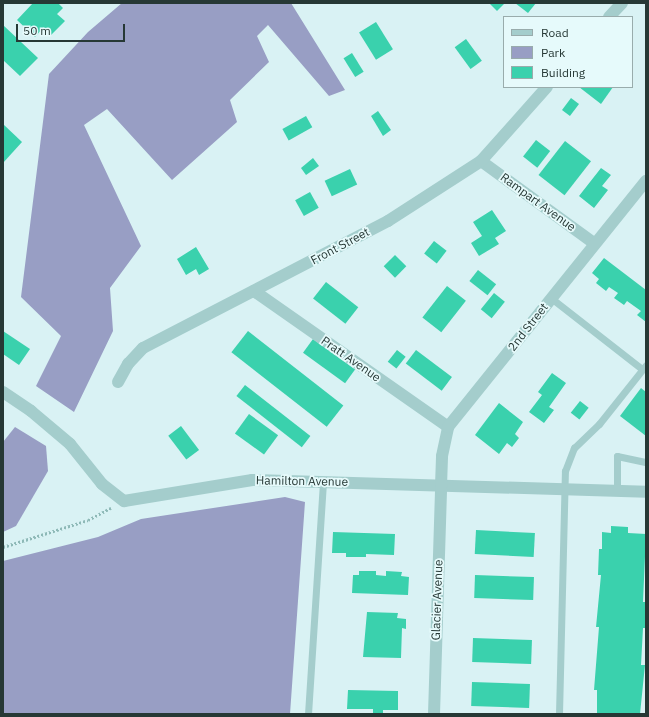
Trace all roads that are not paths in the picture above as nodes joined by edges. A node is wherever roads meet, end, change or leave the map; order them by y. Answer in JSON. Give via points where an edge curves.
{"nodes":[{"id":1,"x":622,"y":3,"type":"edge"},
{"id":2,"x":610,"y":16,"type":"edge"},
{"id":3,"x":546,"y":88,"type":"edge"},
{"id":4,"x":481,"y":161,"type":"junction"},
{"id":5,"x":646,"y":181,"type":"edge"},
{"id":6,"x":594,"y":243,"type":"junction"},
{"id":7,"x":254,"y":291,"type":"junction"},
{"id":8,"x":551,"y":298,"type":"junction"},
{"id":9,"x":644,"y":367,"type":"edge"},
{"id":10,"x":118,"y":382,"type":"dead end"},
{"id":11,"x":3,"y":392,"type":"edge"},
{"id":12,"x":448,"y":427,"type":"junction"},
{"id":13,"x":646,"y":462,"type":"edge"},
{"id":14,"x":323,"y":481,"type":"junction"},
{"id":15,"x":441,"y":486,"type":"junction"},
{"id":16,"x":565,"y":490,"type":"junction"},
{"id":17,"x":617,"y":491,"type":"junction"},
{"id":18,"x":646,"y":492,"type":"edge"},
{"id":19,"x":308,"y":714,"type":"edge"},
{"id":20,"x":434,"y":714,"type":"edge"},
{"id":21,"x":559,"y":714,"type":"edge"}],
"edges":[{"from":1,"to":2,"type":"street"},
{"from":3,"to":4,"type":"street","name":"Front Street"},
{"from":4,"to":6,"type":"street","name":"Rampart Avenue"},
{"from":4,"to":7,"type":"street","name":"Front Street","via":[[388,221]]},
{"from":5,"to":6,"type":"street","name":"2nd Street"},
{"from":6,"to":8,"type":"street","name":"2nd Street"},
{"from":7,"to":10,"type":"street","name":"Front Street","via":[[143,348],[128,364]]},
{"from":7,"to":12,"type":"street","name":"Pratt Avenue"},
{"from":8,"to":9,"type":"lane"},
{"from":8,"to":12,"type":"street","name":"2nd Street"},
{"from":9,"to":16,"type":"lane","via":[[599,424],[574,448],[565,470]]},
{"from":11,"to":14,"type":"street","name":"Hamilton Avenue","via":[[31,411],[70,444],[102,484],[124,501],[252,480]]},
{"from":12,"to":15,"type":"street","name":"2nd Street","via":[[442,456]]},
{"from":13,"to":17,"type":"lane","via":[[617,456]]},
{"from":14,"to":15,"type":"street","name":"Hamilton Avenue"},
{"from":14,"to":19,"type":"lane"},
{"from":15,"to":16,"type":"street","name":"Hamilton Avenue"},
{"from":15,"to":20,"type":"street","name":"Glacier Avenue"},
{"from":16,"to":17,"type":"street","name":"Hamilton Avenue"},
{"from":16,"to":21,"type":"lane"},
{"from":17,"to":18,"type":"street","name":"Hamilton Avenue"}]}
